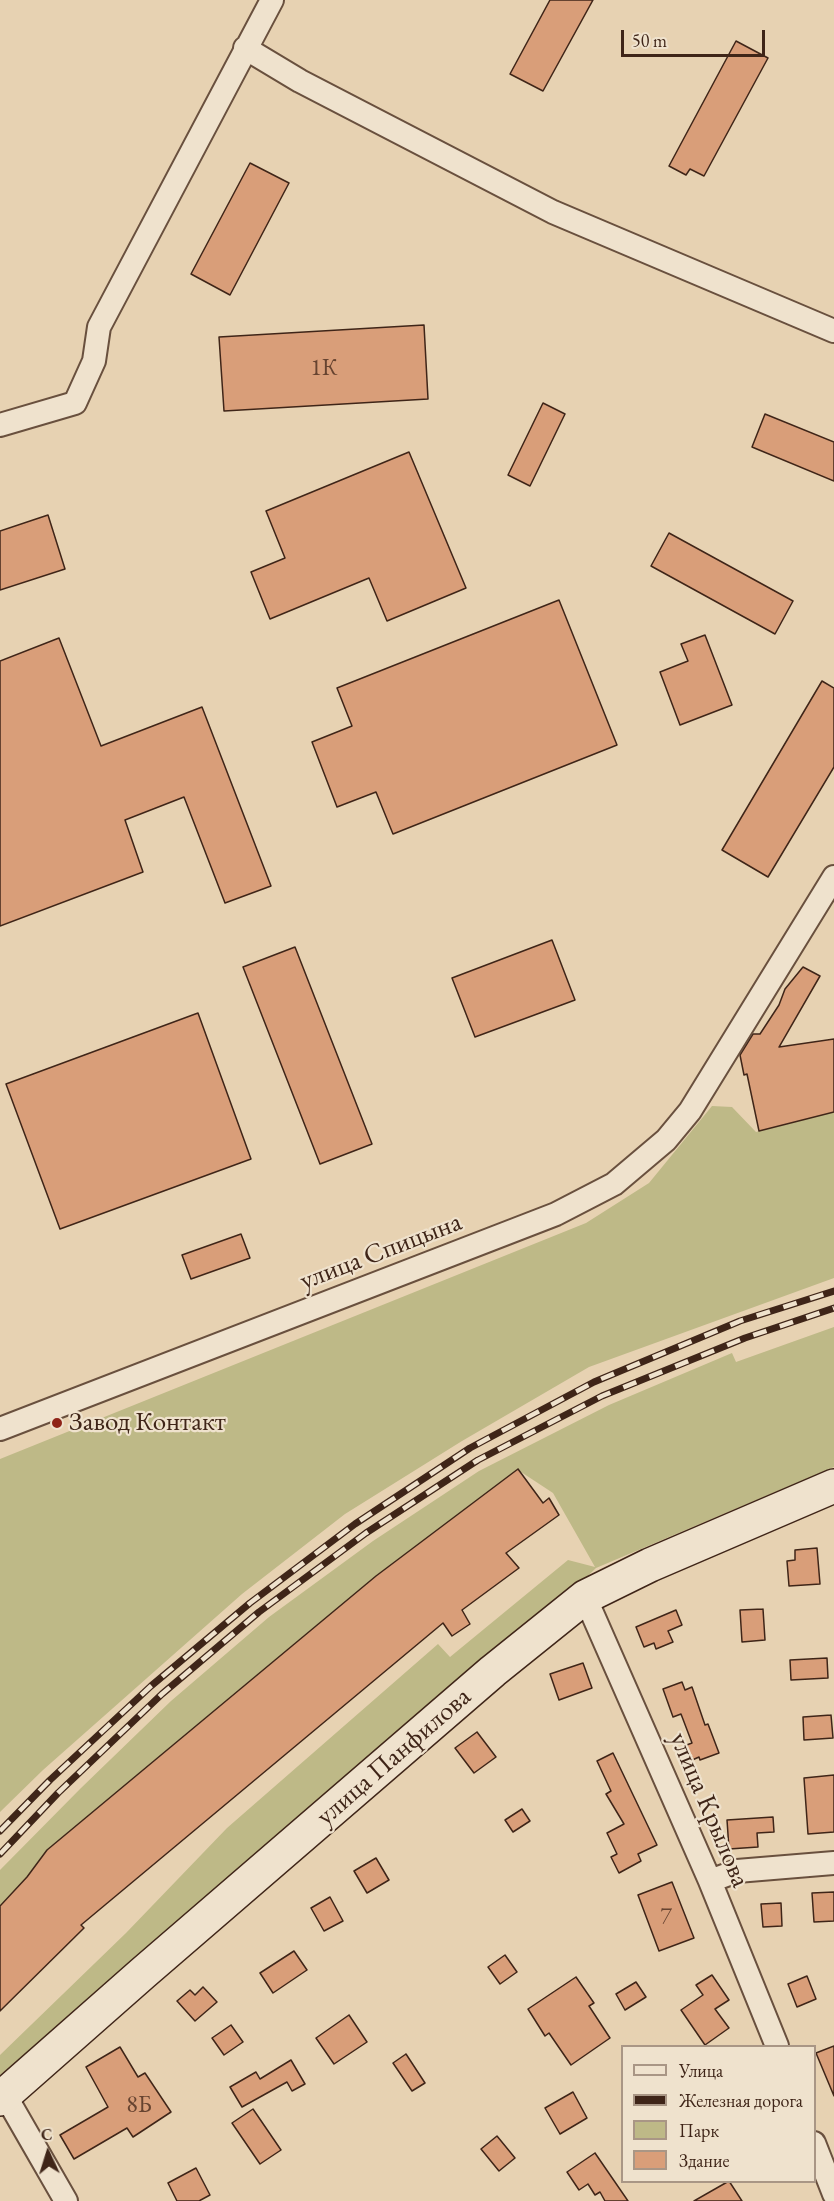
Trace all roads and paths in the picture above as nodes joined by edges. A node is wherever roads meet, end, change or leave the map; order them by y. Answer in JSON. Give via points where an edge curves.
{"nodes":[{"id":1,"x":272,"y":0,"type":"edge"},
{"id":2,"x":245,"y":48,"type":"junction"},
{"id":3,"x":834,"y":331,"type":"edge"},
{"id":4,"x":0,"y":425,"type":"edge"},
{"id":5,"x":834,"y":877,"type":"edge"},
{"id":6,"x":0,"y":1429,"type":"edge"},
{"id":7,"x":834,"y":1486,"type":"edge"},
{"id":8,"x":585,"y":1597,"type":"junction"},
{"id":9,"x":834,"y":1863,"type":"edge"},
{"id":10,"x":710,"y":1881,"type":"junction"},
{"id":11,"x":777,"y":2045,"type":"edge"},
{"id":12,"x":3,"y":2097,"type":"edge"},
{"id":13,"x":816,"y":2148,"type":"edge"},
{"id":14,"x":834,"y":2194,"type":"edge"},
{"id":15,"x":66,"y":2201,"type":"edge"}],
"edges":[{"from":1,"to":2,"type":"street"},
{"from":2,"to":3,"type":"street","via":[[300,81],[553,212]]},
{"from":2,"to":4,"type":"street","via":[[99,327],[94,361],[75,403]]},
{"from":5,"to":6,"type":"street","name":"улица Спицына","via":[[727,1051],[719,1080],[666,1140],[614,1184],[556,1214]]},
{"from":7,"to":8,"type":"main road","name":"улица Панфилова"},
{"from":8,"to":10,"type":"street","name":"улица Крылова"},
{"from":8,"to":12,"type":"main road","name":"улица Панфилова","via":[[475,1687]]},
{"from":9,"to":10,"type":"street","via":[[737,1871]]},
{"from":10,"to":11,"type":"street","name":"улица Крылова"},
{"from":12,"to":15,"type":"street"},
{"from":13,"to":14,"type":"street"}]}
